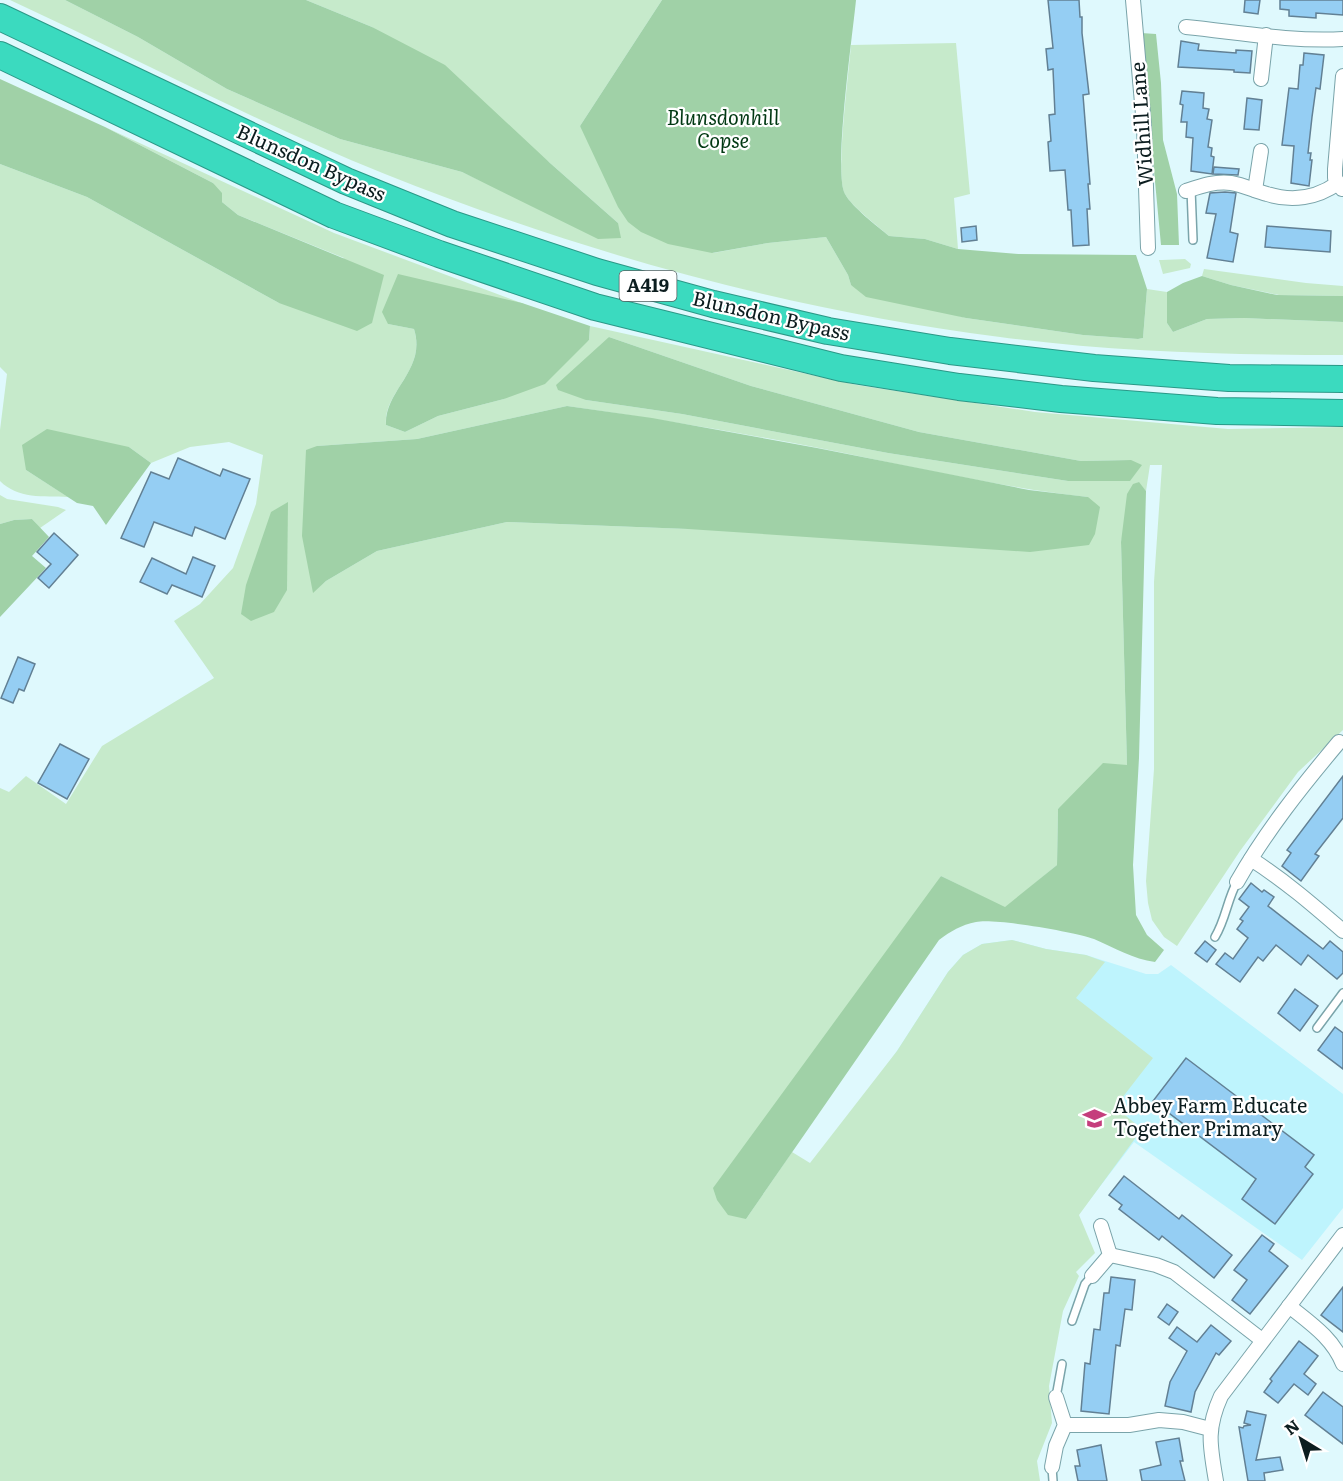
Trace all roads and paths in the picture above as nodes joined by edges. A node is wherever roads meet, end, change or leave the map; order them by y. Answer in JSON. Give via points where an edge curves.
{"nodes":[{"id":1,"x":1133,"y":0,"type":"edge"},
{"id":2,"x":0,"y":17,"type":"edge"},
{"id":3,"x":1186,"y":27,"type":"dead end"},
{"id":4,"x":1266,"y":35,"type":"junction"},
{"id":5,"x":1343,"y":39,"type":"edge"},
{"id":6,"x":0,"y":55,"type":"edge"},
{"id":7,"x":1343,"y":76,"type":"edge"},
{"id":8,"x":1261,"y":79,"type":"dead end"},
{"id":9,"x":1261,"y":151,"type":"dead end"},
{"id":10,"x":1340,"y":186,"type":"edge"},
{"id":11,"x":1188,"y":190,"type":"joint"},
{"id":12,"x":1255,"y":190,"type":"junction"},
{"id":13,"x":1192,"y":240,"type":"dead end"},
{"id":14,"x":1148,"y":248,"type":"dead end"},
{"id":15,"x":1343,"y":379,"type":"edge"},
{"id":16,"x":1343,"y":413,"type":"edge"},
{"id":17,"x":1339,"y":742,"type":"dead end"},
{"id":18,"x":1251,"y":859,"type":"junction"},
{"id":19,"x":1237,"y":882,"type":"joint"},
{"id":20,"x":1343,"y":931,"type":"edge"},
{"id":21,"x":1215,"y":937,"type":"dead end"},
{"id":22,"x":1343,"y":993,"type":"edge"},
{"id":23,"x":1317,"y":1028,"type":"dead end"},
{"id":24,"x":1101,"y":1226,"type":"dead end"},
{"id":25,"x":1343,"y":1235,"type":"edge"},
{"id":26,"x":1110,"y":1255,"type":"junction"},
{"id":27,"x":1092,"y":1276,"type":"joint"},
{"id":28,"x":1289,"y":1306,"type":"junction"},
{"id":29,"x":1072,"y":1321,"type":"dead end"},
{"id":30,"x":1262,"y":1340,"type":"junction"},
{"id":31,"x":1062,"y":1364,"type":"dead end"},
{"id":32,"x":1343,"y":1364,"type":"edge"},
{"id":33,"x":1056,"y":1397,"type":"joint"},
{"id":34,"x":1065,"y":1425,"type":"junction"},
{"id":35,"x":1210,"y":1429,"type":"junction"},
{"id":36,"x":1053,"y":1474,"type":"edge"},
{"id":37,"x":1216,"y":1481,"type":"edge"}],
"edges":[{"from":1,"to":14,"type":"street","name":"Widhill Lane","via":[[1144,126]]},
{"from":2,"to":15,"type":"highway","name":"Blunsdon Bypass","number":"A419","via":[[346,182],[452,224],[597,272],[712,304],[828,331],[1083,367],[1229,378]]},
{"from":3,"to":4,"type":"street"},
{"from":4,"to":5,"type":"street"},
{"from":4,"to":8,"type":"street"},
{"from":6,"to":16,"type":"highway","name":"Blunsdon Bypass","number":"A419","via":[[334,215],[595,308],[841,368],[959,387],[1217,411]]},
{"from":7,"to":10,"type":"street","via":[[1335,170]]},
{"from":9,"to":12,"type":"street"},
{"from":10,"to":12,"type":"street","via":[[1304,197],[1275,196]]},
{"from":11,"to":12,"type":"street","via":[[1215,182]]},
{"from":11,"to":13,"type":"lane"},
{"from":17,"to":18,"type":"street","via":[[1292,798]]},
{"from":18,"to":19,"type":"street"},
{"from":18,"to":20,"type":"street","via":[[1291,886]]},
{"from":19,"to":21,"type":"lane"},
{"from":22,"to":23,"type":"lane"},
{"from":24,"to":26,"type":"street"},
{"from":25,"to":28,"type":"street"},
{"from":26,"to":27,"type":"street"},
{"from":26,"to":30,"type":"street","via":[[1174,1272]]},
{"from":27,"to":29,"type":"lane","via":[[1085,1284]]},
{"from":28,"to":30,"type":"street"},
{"from":28,"to":32,"type":"street","via":[[1328,1339]]},
{"from":30,"to":35,"type":"street","via":[[1221,1396]]},
{"from":31,"to":33,"type":"lane"},
{"from":33,"to":34,"type":"street"},
{"from":34,"to":35,"type":"street","via":[[1129,1425],[1159,1420]]},
{"from":34,"to":36,"type":"street","via":[[1056,1446]]},
{"from":35,"to":37,"type":"street"}]}
